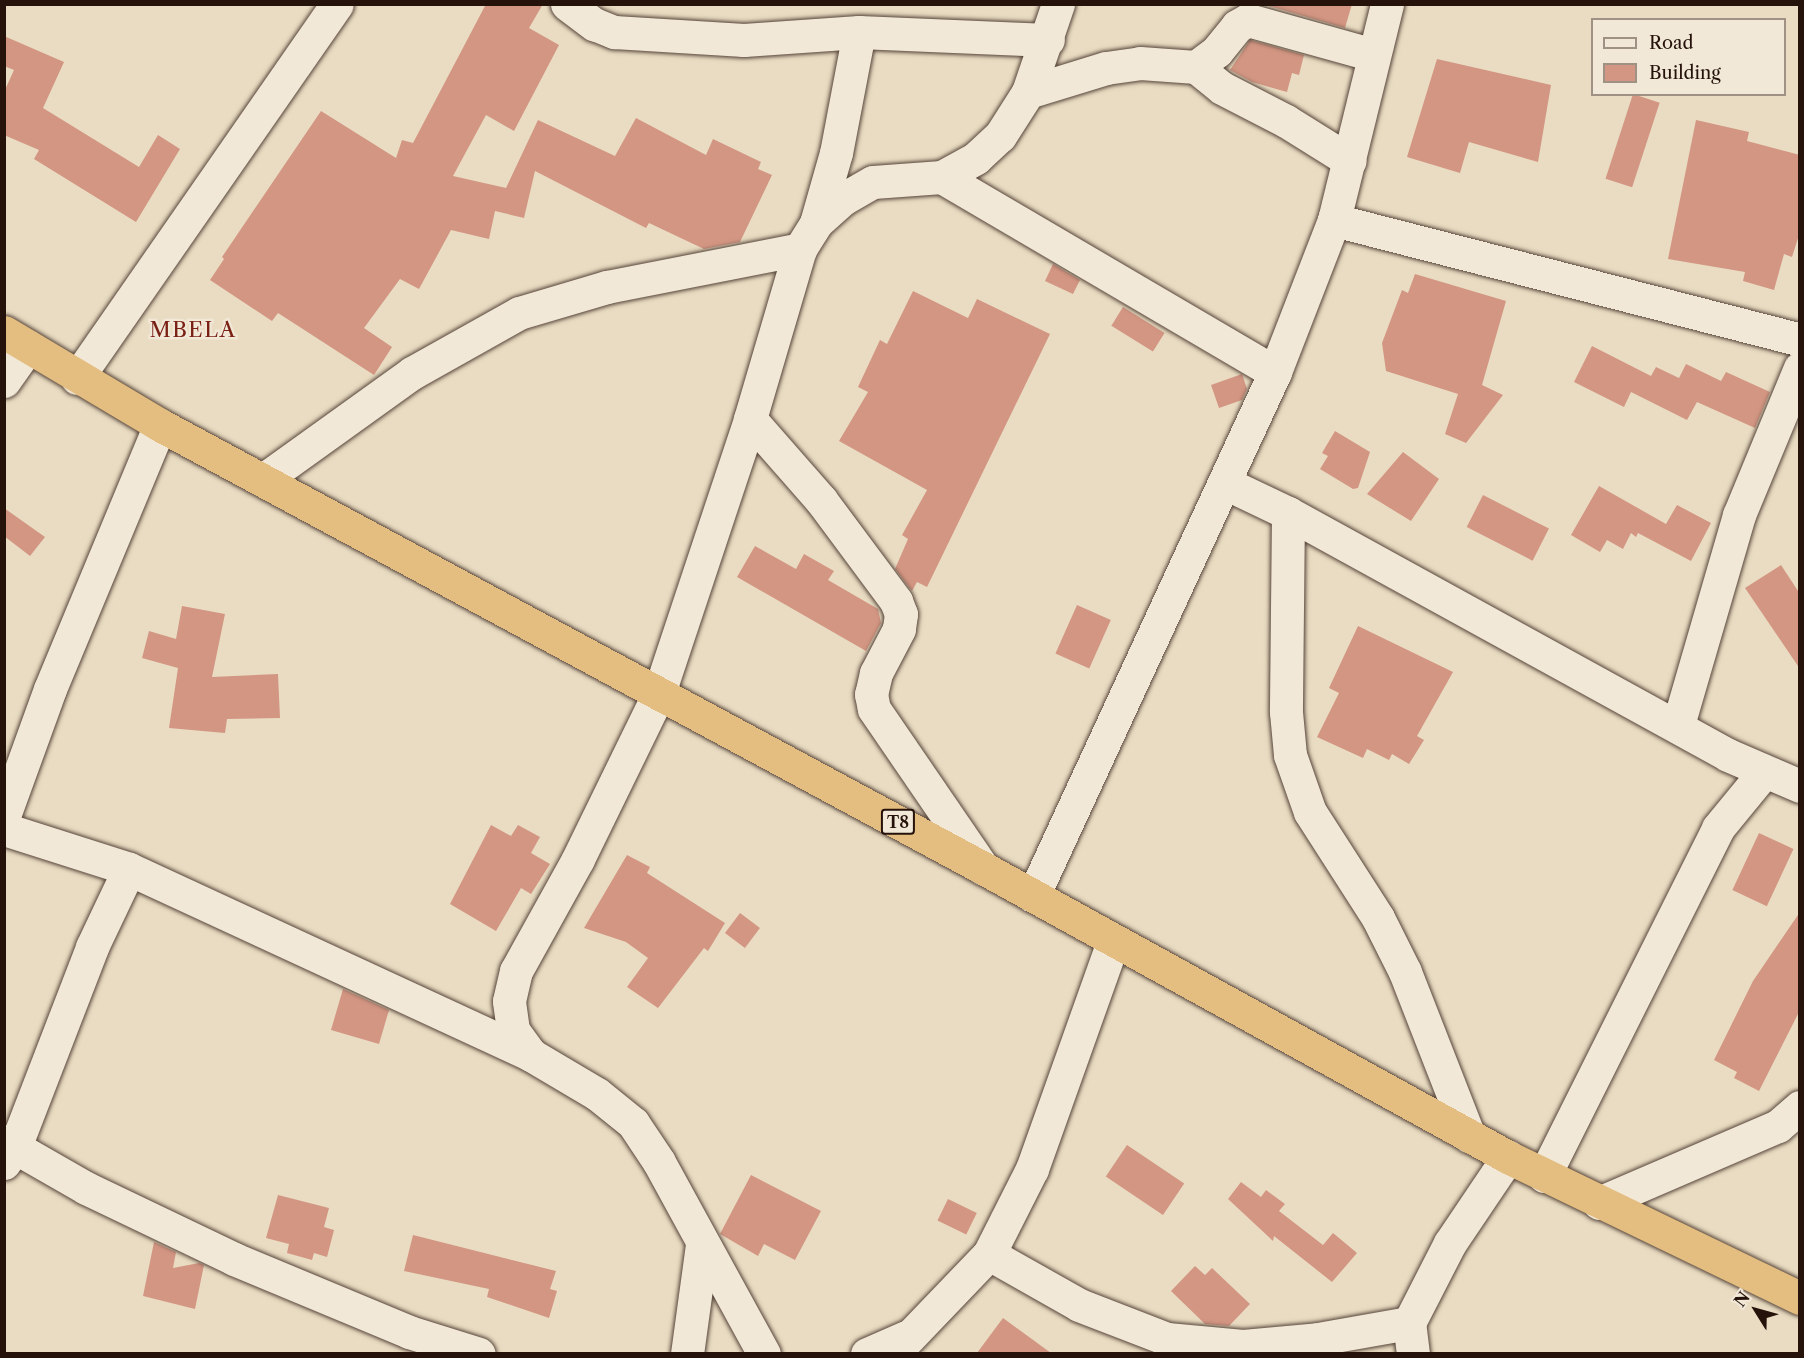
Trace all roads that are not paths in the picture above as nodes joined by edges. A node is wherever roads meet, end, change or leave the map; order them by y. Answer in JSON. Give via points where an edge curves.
{"nodes":[{"id":1,"x":337,"y":4,"type":"edge"},
{"id":2,"x":567,"y":4,"type":"edge"},
{"id":3,"x":1058,"y":4,"type":"edge"},
{"id":4,"x":1387,"y":4,"type":"edge"},
{"id":5,"x":859,"y":32,"type":"junction"},
{"id":6,"x":1048,"y":40,"type":"junction"},
{"id":7,"x":1373,"y":55,"type":"junction"},
{"id":8,"x":1196,"y":67,"type":"junction"},
{"id":9,"x":1028,"y":92,"type":"junction"},
{"id":10,"x":1350,"y":161,"type":"junction"},
{"id":11,"x":942,"y":177,"type":"junction"},
{"id":12,"x":1334,"y":220,"type":"junction"},
{"id":13,"x":808,"y":236,"type":"junction"},
{"id":14,"x":1800,"y":314,"type":"edge"},
{"id":15,"x":1761,"y":329,"type":"junction"},
{"id":16,"x":16,"y":339,"type":"edge"},
{"id":17,"x":1800,"y":340,"type":"edge"},
{"id":18,"x":1800,"y":368,"type":"edge"},
{"id":19,"x":1275,"y":372,"type":"junction"},
{"id":20,"x":77,"y":378,"type":"junction"},
{"id":21,"x":4,"y":381,"type":"edge"},
{"id":22,"x":750,"y":419,"type":"junction"},
{"id":23,"x":160,"y":425,"type":"junction"},
{"id":24,"x":263,"y":480,"type":"junction"},
{"id":25,"x":1225,"y":483,"type":"junction"},
{"id":26,"x":1288,"y":513,"type":"junction"},
{"id":27,"x":660,"y":693,"type":"junction"},
{"id":28,"x":1678,"y":725,"type":"junction"},
{"id":29,"x":1728,"y":755,"type":"junction"},
{"id":30,"x":1764,"y":772,"type":"junction"},
{"id":31,"x":1800,"y":786,"type":"edge"},
{"id":32,"x":4,"y":816,"type":"edge"},
{"id":33,"x":1718,"y":828,"type":"junction"},
{"id":34,"x":4,"y":829,"type":"edge"},
{"id":35,"x":983,"y":868,"type":"junction"},
{"id":36,"x":129,"y":869,"type":"junction"},
{"id":37,"x":1033,"y":896,"type":"junction"},
{"id":38,"x":1113,"y":942,"type":"junction"},
{"id":39,"x":531,"y":1054,"type":"junction"},
{"id":40,"x":1800,"y":1107,"type":"edge"},
{"id":41,"x":1469,"y":1136,"type":"junction"},
{"id":42,"x":8,"y":1150,"type":"edge"},
{"id":43,"x":1508,"y":1157,"type":"junction"},
{"id":44,"x":1544,"y":1176,"type":"junction"},
{"id":45,"x":1599,"y":1203,"type":"junction"},
{"id":46,"x":702,"y":1245,"type":"junction"},
{"id":47,"x":989,"y":1254,"type":"junction"},
{"id":48,"x":1800,"y":1298,"type":"edge"},
{"id":49,"x":1411,"y":1338,"type":"edge"},
{"id":50,"x":899,"y":1345,"type":"edge"},
{"id":51,"x":478,"y":1353,"type":"edge"},
{"id":52,"x":687,"y":1353,"type":"edge"},
{"id":53,"x":764,"y":1353,"type":"edge"},
{"id":54,"x":867,"y":1353,"type":"edge"}],
"edges":[{"from":1,"to":20,"type":"street"},
{"from":2,"to":5,"type":"street","via":[[594,24],[614,32],[744,40]]},
{"from":3,"to":6,"type":"street"},
{"from":4,"to":7,"type":"street"},
{"from":5,"to":6,"type":"street"},
{"from":5,"to":13,"type":"street","via":[[836,153]]},
{"from":6,"to":9,"type":"street"},
{"from":7,"to":8,"type":"street","via":[[1248,20]]},
{"from":7,"to":10,"type":"street"},
{"from":8,"to":9,"type":"street","via":[[1140,63],[1117,66]]},
{"from":8,"to":10,"type":"street","via":[[1222,88],[1286,121]]},
{"from":9,"to":11,"type":"street","via":[[1000,136],[976,159]]},
{"from":10,"to":12,"type":"street"},
{"from":11,"to":13,"type":"street","via":[[873,182],[843,199]]},
{"from":11,"to":19,"type":"street"},
{"from":12,"to":15,"type":"street"},
{"from":12,"to":19,"type":"street"},
{"from":13,"to":22,"type":"street"},
{"from":13,"to":24,"type":"street","via":[[607,287],[519,314],[412,373]]},
{"from":14,"to":15,"type":"street"},
{"from":15,"to":17,"type":"street"},
{"from":16,"to":20,"type":"highway","number":"T8"},
{"from":16,"to":21,"type":"street"},
{"from":18,"to":28,"type":"street","via":[[1739,515]]},
{"from":19,"to":25,"type":"street"},
{"from":20,"to":23,"type":"highway","number":"T8"},
{"from":22,"to":27,"type":"street"},
{"from":22,"to":35,"type":"street","via":[[821,500],[896,601],[901,614],[899,629],[876,673],[871,694],[874,709]]},
{"from":23,"to":24,"type":"highway","number":"T8"},
{"from":23,"to":32,"type":"street","via":[[50,689]]},
{"from":24,"to":27,"type":"highway","number":"T8"},
{"from":25,"to":26,"type":"street"},
{"from":25,"to":37,"type":"street"},
{"from":26,"to":28,"type":"street"},
{"from":26,"to":41,"type":"street","via":[[1286,712],[1290,755],[1310,812],[1378,918],[1405,972]]},
{"from":27,"to":35,"type":"highway","number":"T8"},
{"from":27,"to":39,"type":"street","via":[[578,859],[516,971],[509,1001],[513,1030]]},
{"from":28,"to":29,"type":"street"},
{"from":29,"to":30,"type":"street"},
{"from":29,"to":33,"type":"street"},
{"from":30,"to":31,"type":"street"},
{"from":30,"to":33,"type":"street"},
{"from":33,"to":44,"type":"street"},
{"from":34,"to":36,"type":"street"},
{"from":35,"to":37,"type":"highway","number":"T8"},
{"from":36,"to":39,"type":"street"},
{"from":36,"to":42,"type":"street","via":[[92,946]]},
{"from":37,"to":38,"type":"highway","number":"T8"},
{"from":38,"to":41,"type":"highway","number":"T8"},
{"from":38,"to":47,"type":"street","via":[[1032,1169]]},
{"from":39,"to":46,"type":"street","via":[[597,1094],[633,1123],[659,1162]]},
{"from":40,"to":45,"type":"street","via":[[1778,1126]]},
{"from":41,"to":43,"type":"highway","number":"T8"},
{"from":42,"to":51,"type":"street","via":[[254,1268],[398,1328]]},
{"from":43,"to":44,"type":"highway","number":"T8"},
{"from":43,"to":49,"type":"street","via":[[1450,1243]]},
{"from":44,"to":45,"type":"highway","number":"T8"},
{"from":45,"to":48,"type":"highway","number":"T8"},
{"from":46,"to":52,"type":"street"},
{"from":46,"to":53,"type":"street"},
{"from":47,"to":49,"type":"street","via":[[1079,1305],[1167,1339],[1243,1346],[1318,1339]]},
{"from":47,"to":50,"type":"street"},
{"from":50,"to":54,"type":"street"}]}
